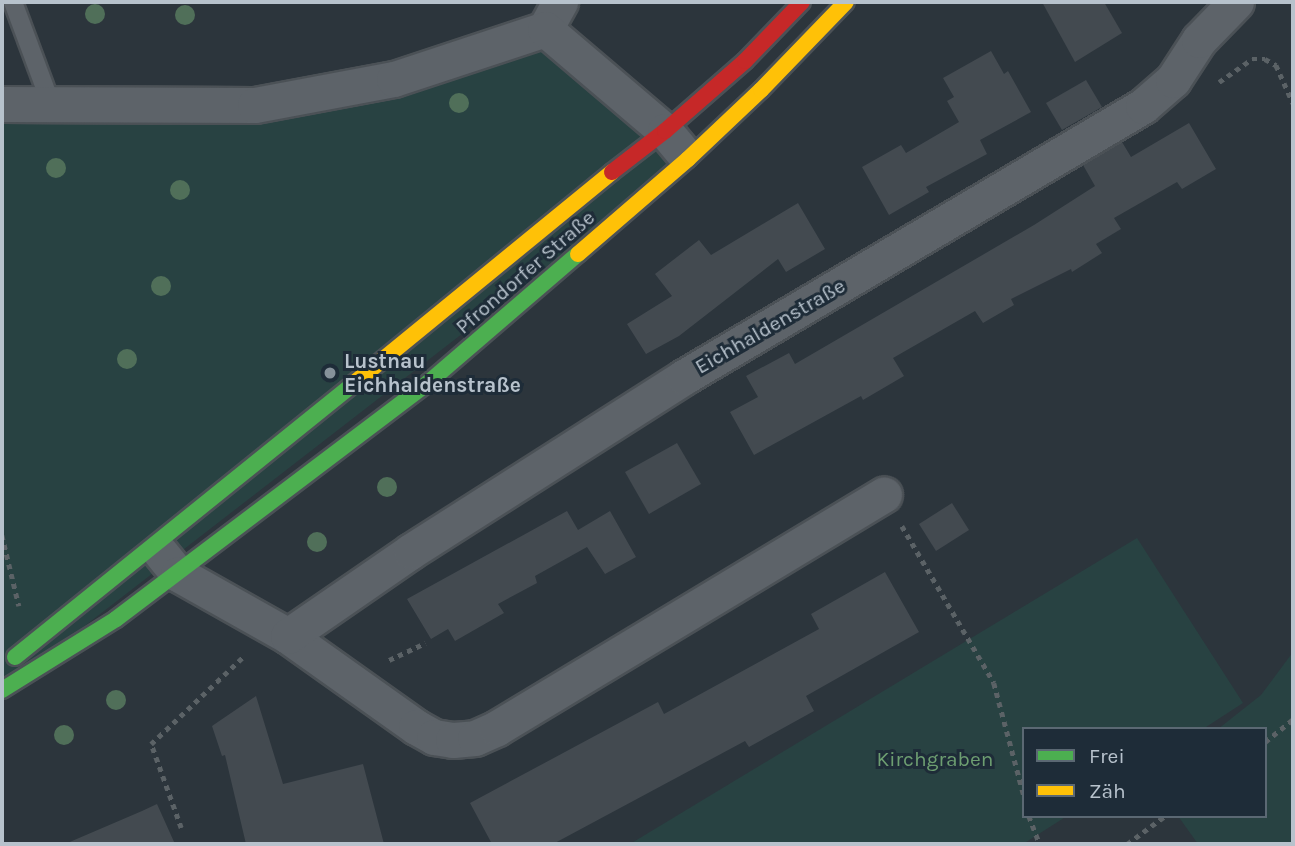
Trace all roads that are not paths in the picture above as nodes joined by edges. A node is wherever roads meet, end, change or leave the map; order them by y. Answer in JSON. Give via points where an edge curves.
{"nodes":[{"id":1,"x":13,"y":2,"type":"edge"},
{"id":2,"x":802,"y":2,"type":"edge"},
{"id":3,"x":846,"y":2,"type":"edge"},
{"id":4,"x":1236,"y":2,"type":"edge"},
{"id":5,"x":553,"y":15,"type":"edge"},
{"id":6,"x":2,"y":104,"type":"edge"},
{"id":7,"x":52,"y":107,"type":"junction"},
{"id":8,"x":665,"y":131,"type":"junction"},
{"id":9,"x":688,"y":159,"type":"junction"},
{"id":10,"x":884,"y":495,"type":"road end"},
{"id":11,"x":156,"y":546,"type":"junction"},
{"id":12,"x":178,"y":574,"type":"junction"},
{"id":13,"x":281,"y":632,"type":"junction"},
{"id":14,"x":2,"y":667,"type":"edge"},
{"id":15,"x":2,"y":690,"type":"edge"}],
"edges":[{"from":1,"to":7,"type":"lane"},
{"from":2,"to":8,"type":"street","name":"Pfrondorfer Straße","via":[[745,61]]},
{"from":3,"to":9,"type":"street","name":"Pfrondorfer Straße"},
{"from":4,"to":13,"type":"street","name":"Eichhaldenstraße","via":[[1199,40],[1173,80],[1143,106],[684,377]]},
{"from":5,"to":7,"type":"street","via":[[394,79],[255,105]]},
{"from":5,"to":8,"type":"street"},
{"from":6,"to":7,"type":"street"},
{"from":8,"to":9,"type":"street"},
{"from":8,"to":11,"type":"street","name":"Pfrondorfer Straße","via":[[584,192]]},
{"from":9,"to":12,"type":"street","name":"Pfrondorfer Straße","via":[[429,383]]},
{"from":10,"to":13,"type":"street","via":[[526,712],[475,738],[453,740],[424,732]]},
{"from":11,"to":12,"type":"street"},
{"from":11,"to":14,"type":"street","name":"Pfrondorfer Straße"},
{"from":12,"to":13,"type":"street"},
{"from":12,"to":15,"type":"street","name":"Pfrondorfer Straße"}]}
